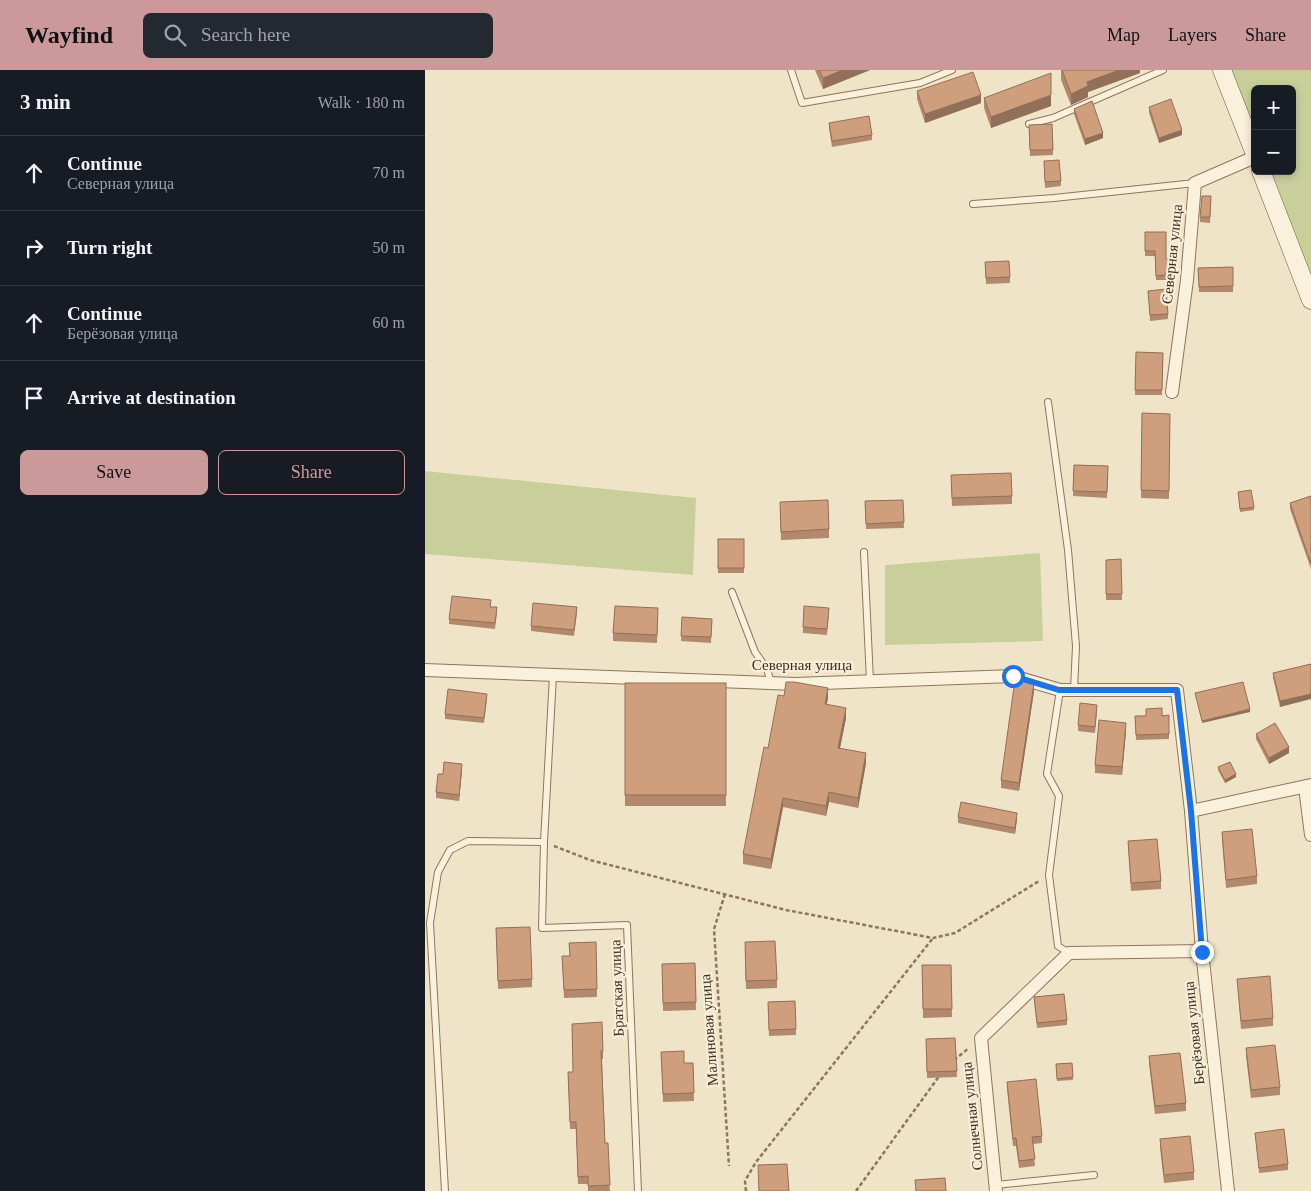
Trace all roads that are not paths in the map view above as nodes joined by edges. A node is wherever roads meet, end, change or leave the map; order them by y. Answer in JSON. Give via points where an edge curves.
{"nodes":[{"id":1,"x":791,"y":70,"type":"edge"},
{"id":2,"x":952,"y":70,"type":"edge"},
{"id":3,"x":1163,"y":70,"type":"edge"},
{"id":4,"x":1222,"y":70,"type":"edge"},
{"id":5,"x":1029,"y":124,"type":"edge"},
{"id":6,"x":1251,"y":146,"type":"edge"},
{"id":7,"x":1251,"y":158,"type":"edge"},
{"id":8,"x":1263,"y":175,"type":"edge"},
{"id":9,"x":1195,"y":183,"type":"junction"},
{"id":10,"x":973,"y":204,"type":"dead end"},
{"id":11,"x":1311,"y":300,"type":"edge"},
{"id":12,"x":1172,"y":392,"type":"dead end"},
{"id":13,"x":1048,"y":402,"type":"dead end"},
{"id":14,"x":865,"y":552,"type":"dead end"},
{"id":15,"x":732,"y":592,"type":"dead end"},
{"id":16,"x":429,"y":669,"type":"edge"},
{"id":17,"x":553,"y":675,"type":"junction"},
{"id":18,"x":870,"y":681,"type":"junction"},
{"id":19,"x":771,"y":683,"type":"junction"},
{"id":20,"x":1059,"y":690,"type":"junction"},
{"id":21,"x":1074,"y":690,"type":"junction"},
{"id":22,"x":1177,"y":690,"type":"joint"},
{"id":23,"x":1308,"y":786,"type":"edge"},
{"id":24,"x":1191,"y":811,"type":"junction"},
{"id":25,"x":1311,"y":835,"type":"edge"},
{"id":26,"x":544,"y":842,"type":"junction"},
{"id":27,"x":1202,"y":952,"type":"junction"},
{"id":28,"x":1069,"y":953,"type":"junction"},
{"id":29,"x":1094,"y":1174,"type":"dead end"},
{"id":30,"x":995,"y":1188,"type":"edge"},
{"id":31,"x":445,"y":1191,"type":"edge"},
{"id":32,"x":638,"y":1191,"type":"edge"},
{"id":33,"x":1229,"y":1191,"type":"edge"}],
"edges":[{"from":1,"to":2,"type":"lane","via":[[802,103],[920,83]]},
{"from":3,"to":5,"type":"lane","via":[[1053,118]]},
{"from":4,"to":6,"type":"street"},
{"from":7,"to":9,"type":"street"},
{"from":8,"to":11,"type":"street"},
{"from":9,"to":10,"type":"lane"},
{"from":9,"to":12,"type":"street","name":"Северная улица","via":[[1187,280]]},
{"from":13,"to":21,"type":"lane","via":[[1069,560],[1076,646]]},
{"from":14,"to":18,"type":"lane"},
{"from":15,"to":19,"type":"lane"},
{"from":16,"to":17,"type":"street","name":"Северная улица"},
{"from":17,"to":19,"type":"street","name":"Северная улица"},
{"from":17,"to":26,"type":"lane"},
{"from":18,"to":19,"type":"street","name":"Северная улица"},
{"from":18,"to":20,"type":"street","name":"Северная улица","via":[[1013,676]]},
{"from":20,"to":21,"type":"street","name":"Северная улица"},
{"from":20,"to":28,"type":"lane","via":[[1047,774],[1059,796],[1049,875],[1058,946]]},
{"from":21,"to":22,"type":"street","name":"Северная улица"},
{"from":22,"to":24,"type":"street","name":"Берёзовая улица"},
{"from":23,"to":24,"type":"street"},
{"from":23,"to":25,"type":"street"},
{"from":24,"to":27,"type":"street","name":"Берёзовая улица"},
{"from":26,"to":31,"type":"lane","via":[[468,841],[450,850],[438,872],[430,922]]},
{"from":26,"to":32,"type":"lane","name":"Братская улица","via":[[542,928],[627,925]]},
{"from":27,"to":28,"type":"street"},
{"from":27,"to":33,"type":"street","name":"Берёзовая улица"},
{"from":28,"to":30,"type":"street","name":"Солнечная улица","via":[[981,1038]]},
{"from":29,"to":30,"type":"lane"}]}
